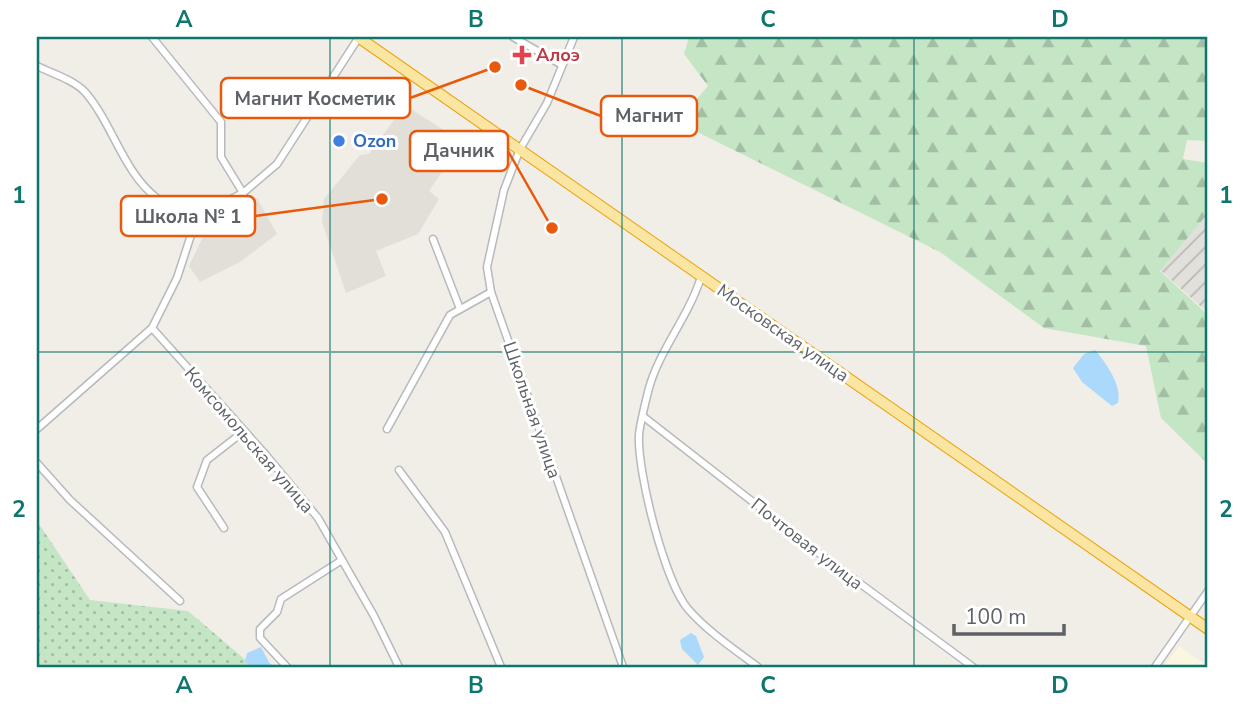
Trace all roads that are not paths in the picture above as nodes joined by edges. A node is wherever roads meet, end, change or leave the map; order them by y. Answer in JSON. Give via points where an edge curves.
{"nodes":[{"id":1,"x":152,"y":37,"type":"edge"},
{"id":2,"x":358,"y":37,"type":"edge"},
{"id":3,"x":513,"y":37,"type":"edge"},
{"id":4,"x":574,"y":37,"type":"edge"},
{"id":5,"x":562,"y":65,"type":"junction"},
{"id":6,"x":37,"y":66,"type":"edge"},
{"id":7,"x":520,"y":149,"type":"junction"},
{"id":8,"x":243,"y":193,"type":"junction"},
{"id":9,"x":205,"y":212,"type":"junction"},
{"id":10,"x":433,"y":239,"type":"dead end"},
{"id":11,"x":701,"y":276,"type":"junction"},
{"id":12,"x":492,"y":292,"type":"junction"},
{"id":13,"x":460,"y":309,"type":"junction"},
{"id":14,"x":152,"y":328,"type":"junction"},
{"id":15,"x":644,"y":417,"type":"junction"},
{"id":16,"x":37,"y":429,"type":"edge"},
{"id":17,"x":387,"y":429,"type":"dead end"},
{"id":18,"x":243,"y":432,"type":"junction"},
{"id":19,"x":37,"y":463,"type":"edge"},
{"id":20,"x":399,"y":470,"type":"dead end"},
{"id":21,"x":225,"y":528,"type":"dead end"},
{"id":22,"x":342,"y":560,"type":"junction"},
{"id":23,"x":1208,"y":591,"type":"edge"},
{"id":24,"x":180,"y":601,"type":"dead end"},
{"id":25,"x":1192,"y":618,"type":"junction"},
{"id":26,"x":1208,"y":629,"type":"edge"},
{"id":27,"x":287,"y":667,"type":"edge"},
{"id":28,"x":399,"y":667,"type":"edge"},
{"id":29,"x":501,"y":667,"type":"edge"},
{"id":30,"x":622,"y":667,"type":"edge"},
{"id":31,"x":758,"y":667,"type":"edge"},
{"id":32,"x":973,"y":667,"type":"edge"},
{"id":33,"x":1155,"y":667,"type":"edge"}],
"edges":[{"from":1,"to":8,"type":"street","via":[[220,122],[221,158]]},
{"from":2,"to":7,"type":"highway","name":"Московская улица"},
{"from":2,"to":8,"type":"street","via":[[277,164]]},
{"from":3,"to":5,"type":"street"},
{"from":4,"to":5,"type":"street","name":"Школьная улица"},
{"from":5,"to":7,"type":"street","name":"Школьная улица","via":[[547,103]]},
{"from":6,"to":9,"type":"street","via":[[83,90],[134,172],[159,200]]},
{"from":7,"to":11,"type":"highway","name":"Московская улица"},
{"from":7,"to":12,"type":"street","name":"Школьная улица","via":[[504,190],[487,267]]},
{"from":8,"to":9,"type":"street"},
{"from":9,"to":14,"type":"street","via":[[192,232],[177,278]]},
{"from":10,"to":13,"type":"street"},
{"from":11,"to":15,"type":"street","via":[[694,301],[649,387]]},
{"from":11,"to":25,"type":"highway","name":"Московская улица"},
{"from":12,"to":13,"type":"street"},
{"from":12,"to":30,"type":"street","name":"Школьная улица"},
{"from":13,"to":17,"type":"street","via":[[450,315]]},
{"from":14,"to":16,"type":"street"},
{"from":14,"to":18,"type":"street","name":"Комсомольская улица"},
{"from":15,"to":31,"type":"street","via":[[639,433],[641,458],[661,553],[676,589],[688,609]]},
{"from":15,"to":32,"type":"street","name":"Почтовая улица","via":[[818,554]]},
{"from":18,"to":21,"type":"street","via":[[207,460],[197,487]]},
{"from":18,"to":22,"type":"street","name":"Комсомольская улица","via":[[312,511]]},
{"from":19,"to":24,"type":"street","via":[[70,500]]},
{"from":20,"to":29,"type":"street","via":[[444,532]]},
{"from":22,"to":27,"type":"street","via":[[281,599],[277,612],[260,629],[260,638]]},
{"from":22,"to":28,"type":"street","name":"Комсомольская улица"},
{"from":23,"to":25,"type":"street"},
{"from":25,"to":26,"type":"highway","name":"Московская улица"},
{"from":25,"to":33,"type":"street"}]}
